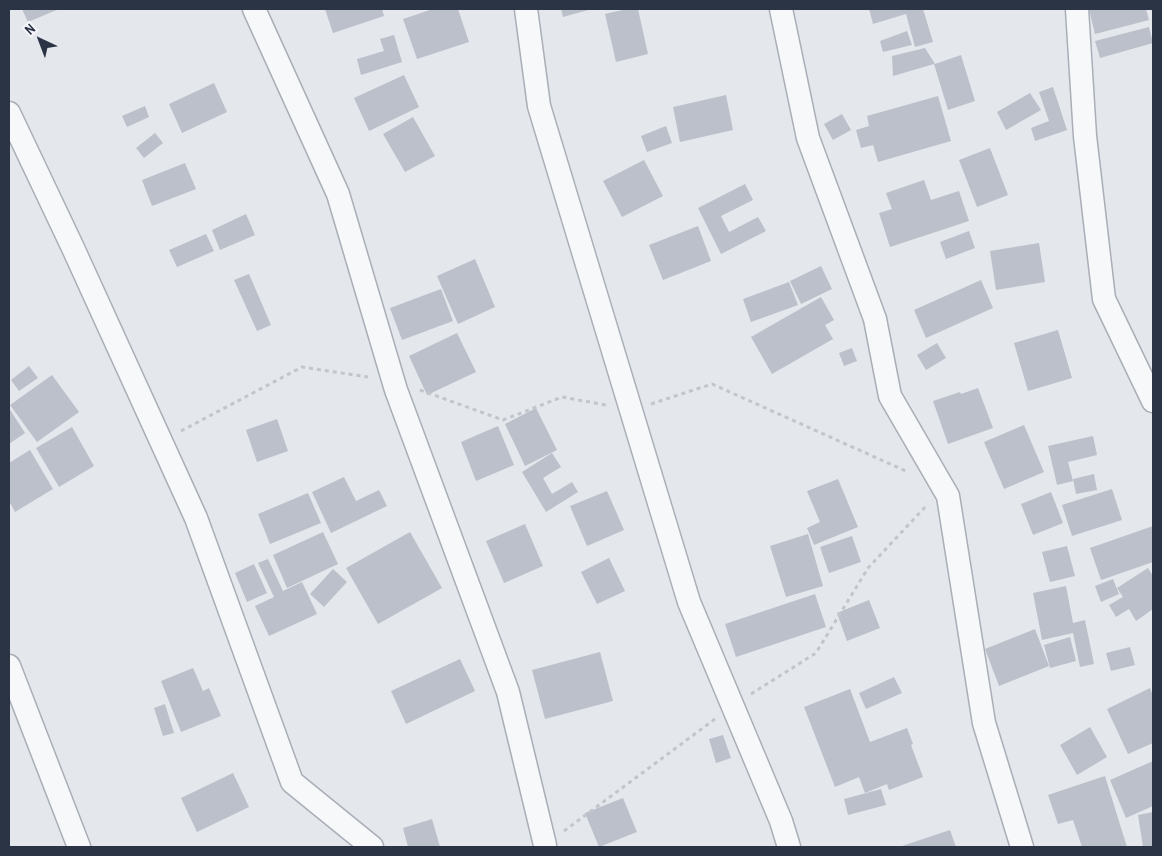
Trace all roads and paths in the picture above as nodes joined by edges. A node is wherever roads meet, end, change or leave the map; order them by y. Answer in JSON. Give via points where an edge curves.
{"nodes":[{"id":1,"x":254,"y":9,"type":"edge"},
{"id":2,"x":526,"y":9,"type":"edge"},
{"id":3,"x":781,"y":9,"type":"edge"},
{"id":4,"x":1077,"y":9,"type":"edge"},
{"id":5,"x":9,"y":113,"type":"edge"},
{"id":6,"x":394,"y":380,"type":"junction"},
{"id":7,"x":1153,"y":401,"type":"edge"},
{"id":8,"x":631,"y":410,"type":"junction"},
{"id":9,"x":161,"y":441,"type":"junction"},
{"id":10,"x":943,"y":488,"type":"junction"},
{"id":11,"x":9,"y":666,"type":"edge"},
{"id":12,"x":732,"y":706,"type":"junction"},
{"id":13,"x":542,"y":846,"type":"edge"},
{"id":14,"x":79,"y":847,"type":"edge"},
{"id":15,"x":372,"y":847,"type":"edge"},
{"id":16,"x":789,"y":847,"type":"edge"},
{"id":17,"x":1022,"y":847,"type":"edge"}],
"edges":[{"from":1,"to":6,"type":"street","via":[[338,194]]},
{"from":2,"to":8,"type":"street","via":[[539,106]]},
{"from":3,"to":10,"type":"street","via":[[808,138],[875,319],[890,396]]},
{"from":4,"to":7,"type":"street","via":[[1085,136],[1104,299]]},
{"from":5,"to":9,"type":"street"},
{"from":6,"to":8,"type":"path","via":[[503,420],[562,397]]},
{"from":6,"to":9,"type":"path","via":[[302,368]]},
{"from":6,"to":13,"type":"street","via":[[508,692]]},
{"from":8,"to":10,"type":"path","via":[[712,384]]},
{"from":8,"to":12,"type":"street","via":[[689,602]]},
{"from":9,"to":15,"type":"street","via":[[196,518],[292,782]]},
{"from":10,"to":12,"type":"path","via":[[868,568],[816,653]]},
{"from":10,"to":17,"type":"street","via":[[948,496],[984,723]]},
{"from":11,"to":14,"type":"street"},
{"from":12,"to":13,"type":"path"},
{"from":12,"to":16,"type":"street"}]}
